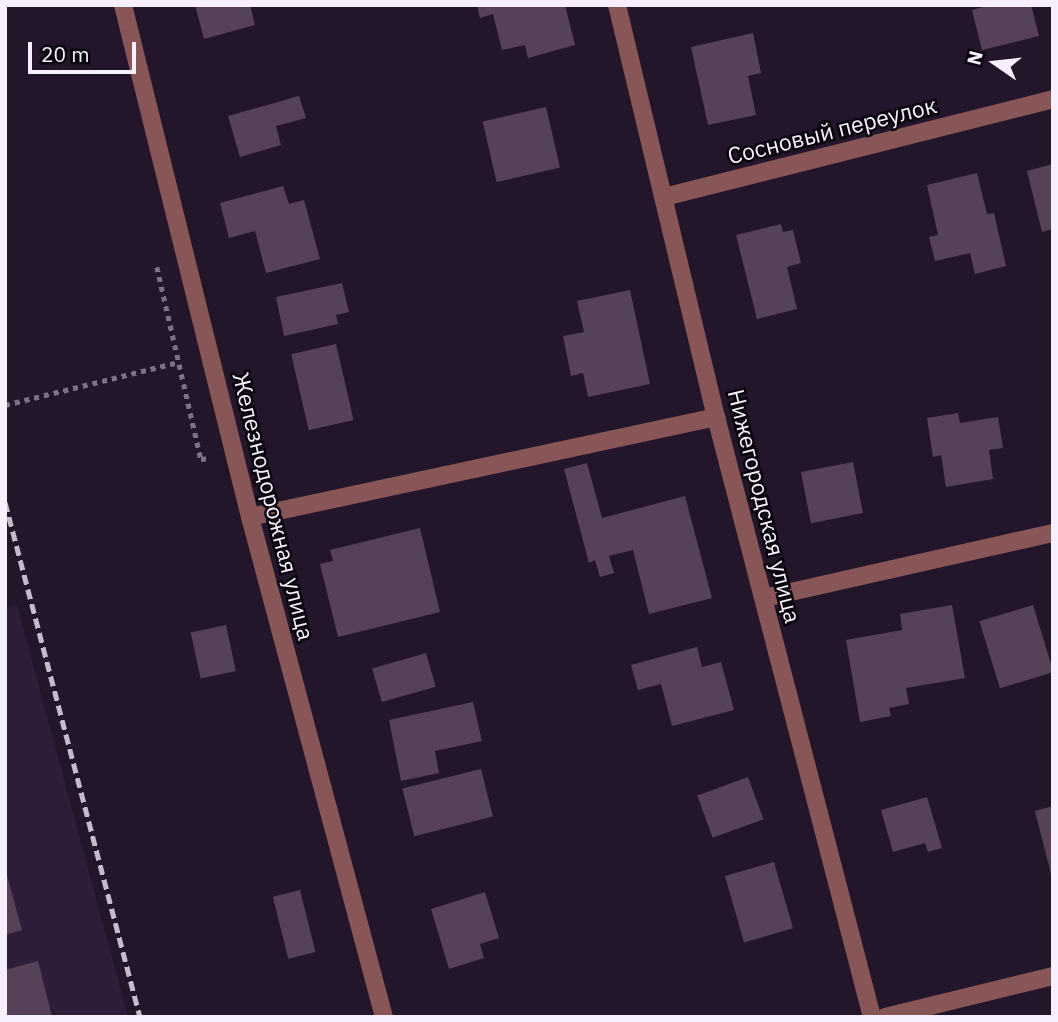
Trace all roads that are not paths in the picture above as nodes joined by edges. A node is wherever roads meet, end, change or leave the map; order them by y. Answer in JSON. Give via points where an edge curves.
{"nodes":[{"id":1,"x":123,"y":5,"type":"edge"},
{"id":2,"x":617,"y":5,"type":"edge"},
{"id":3,"x":1053,"y":99,"type":"edge"},
{"id":4,"x":664,"y":197,"type":"junction"},
{"id":5,"x":716,"y":417,"type":"junction"},
{"id":6,"x":250,"y":517,"type":"junction"},
{"id":7,"x":1053,"y":533,"type":"edge"},
{"id":8,"x":764,"y":598,"type":"junction"},
{"id":9,"x":1053,"y":976,"type":"edge"},
{"id":10,"x":384,"y":1017,"type":"edge"},
{"id":11,"x":872,"y":1017,"type":"edge"},
{"id":12,"x":885,"y":1017,"type":"edge"}],
"edges":[{"from":1,"to":6,"type":"street","name":"Железнодорожная улица"},
{"from":2,"to":4,"type":"street","name":"Нижегородская улица"},
{"from":3,"to":4,"type":"street","name":"Сосновый переулок"},
{"from":4,"to":5,"type":"street","name":"Нижегородская улица"},
{"from":5,"to":6,"type":"street"},
{"from":5,"to":8,"type":"street","name":"Нижегородская улица"},
{"from":6,"to":10,"type":"street","name":"Железнодорожная улица"},
{"from":7,"to":8,"type":"street"},
{"from":8,"to":11,"type":"street","name":"Нижегородская улица"},
{"from":9,"to":12,"type":"street"}]}
